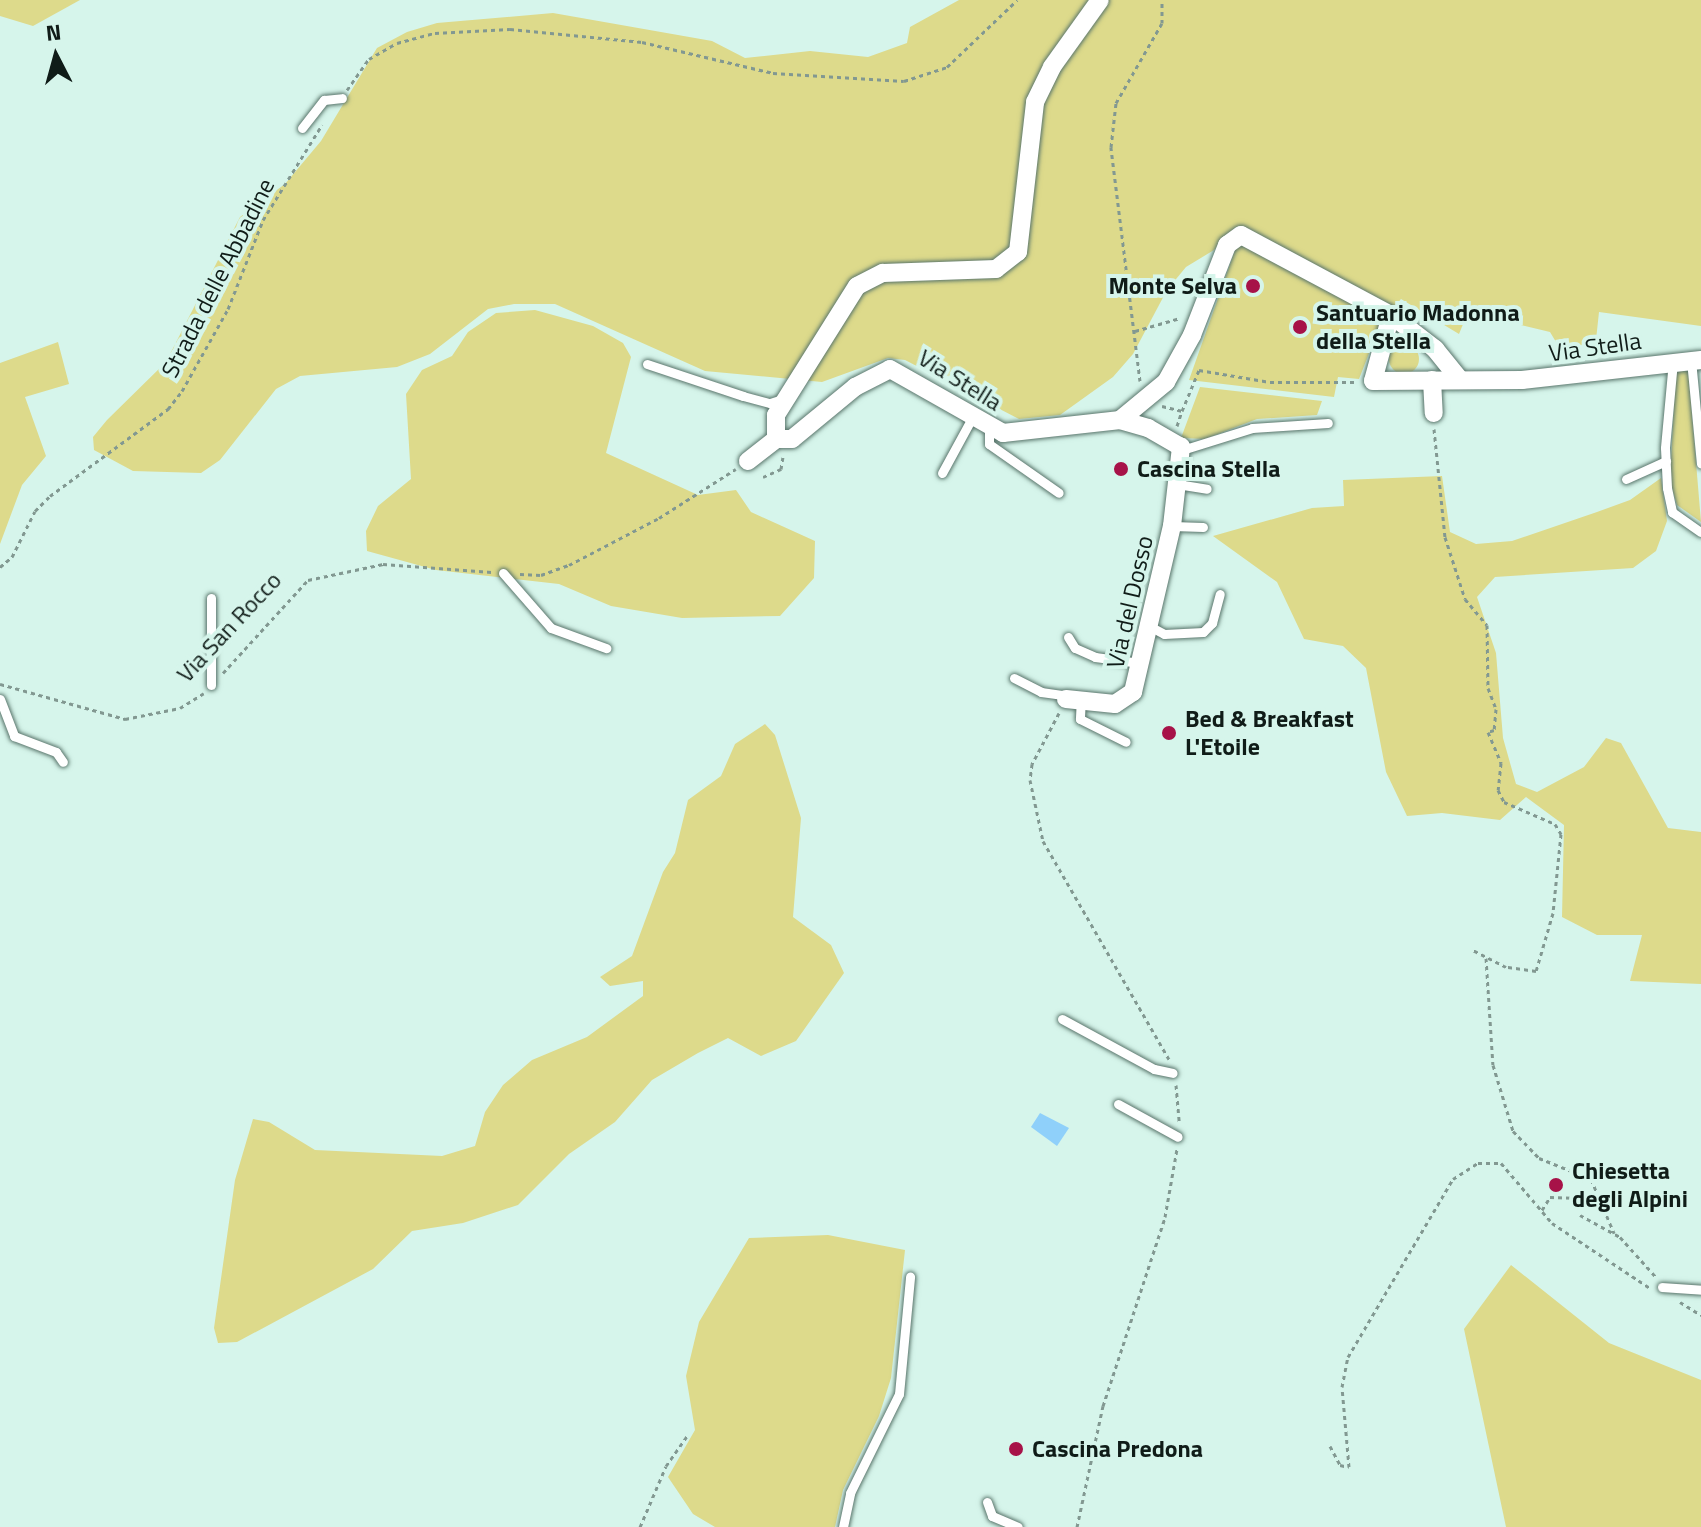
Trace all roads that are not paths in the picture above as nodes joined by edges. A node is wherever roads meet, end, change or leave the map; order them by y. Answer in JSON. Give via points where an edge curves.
{"nodes":[{"id":1,"x":1100,"y":0,"type":"edge"},
{"id":2,"x":342,"y":98,"type":"road end"},
{"id":3,"x":302,"y":128,"type":"dead end"},
{"id":4,"x":1243,"y":236,"type":"junction"},
{"id":5,"x":1263,"y":258,"type":"dead end"},
{"id":6,"x":1391,"y":315,"type":"junction"},
{"id":7,"x":1688,"y":360,"type":"edge"},
{"id":8,"x":647,"y":364,"type":"dead end"},
{"id":9,"x":1459,"y":379,"type":"junction"},
{"id":10,"x":1432,"y":380,"type":"junction"},
{"id":11,"x":786,"y":399,"type":"junction"},
{"id":12,"x":972,"y":418,"type":"junction"},
{"id":13,"x":1120,"y":420,"type":"junction"},
{"id":14,"x":1434,"y":420,"type":"road end"},
{"id":15,"x":1328,"y":423,"type":"dead end"},
{"id":16,"x":989,"y":429,"type":"junction"},
{"id":17,"x":776,"y":439,"type":"junction"},
{"id":18,"x":1182,"y":450,"type":"junction"},
{"id":19,"x":748,"y":461,"type":"road end"},
{"id":20,"x":1666,"y":461,"type":"junction"},
{"id":21,"x":1701,"y":464,"type":"edge"},
{"id":22,"x":942,"y":473,"type":"dead end"},
{"id":23,"x":1626,"y":479,"type":"dead end"},
{"id":24,"x":1177,"y":484,"type":"junction"},
{"id":25,"x":1207,"y":489,"type":"dead end"},
{"id":26,"x":1059,"y":493,"type":"dead end"},
{"id":27,"x":1172,"y":526,"type":"junction"},
{"id":28,"x":1203,"y":527,"type":"dead end"},
{"id":29,"x":1701,"y":532,"type":"edge"},
{"id":30,"x":500,"y":573,"type":"road end"},
{"id":31,"x":1220,"y":594,"type":"dead end"},
{"id":32,"x":211,"y":598,"type":"dead end"},
{"id":33,"x":1151,"y":627,"type":"junction"},
{"id":34,"x":1068,"y":637,"type":"dead end"},
{"id":35,"x":606,"y":648,"type":"dead end"},
{"id":36,"x":1143,"y":663,"type":"junction"},
{"id":37,"x":1014,"y":678,"type":"dead end"},
{"id":38,"x":211,"y":685,"type":"road end"},
{"id":39,"x":1072,"y":697,"type":"junction"},
{"id":40,"x":0,"y":699,"type":"edge"},
{"id":41,"x":1126,"y":742,"type":"dead end"},
{"id":42,"x":63,"y":762,"type":"dead end"},
{"id":43,"x":1062,"y":1019,"type":"dead end"},
{"id":44,"x":1173,"y":1073,"type":"road end"},
{"id":45,"x":1118,"y":1104,"type":"dead end"},
{"id":46,"x":1178,"y":1137,"type":"road end"},
{"id":47,"x":910,"y":1277,"type":"dead end"},
{"id":48,"x":1658,"y":1288,"type":"road end"},
{"id":49,"x":1701,"y":1290,"type":"edge"},
{"id":50,"x":987,"y":1502,"type":"dead end"},
{"id":51,"x":843,"y":1527,"type":"edge"},
{"id":52,"x":1018,"y":1527,"type":"edge"}],
"edges":[{"from":1,"to":11,"type":"street","via":[[1052,67],[1035,102],[1018,252],[996,269],[883,273],[857,286]]},
{"from":2,"to":3,"type":"lane","via":[[324,100]]},
{"from":4,"to":5,"type":"lane"},
{"from":4,"to":6,"type":"street"},
{"from":4,"to":13,"type":"street","name":"Via Stella","via":[[1227,245],[1177,365],[1145,402]]},
{"from":6,"to":9,"type":"street","via":[[1435,349]]},
{"from":6,"to":10,"type":"street","name":"Via Stella","via":[[1373,381]]},
{"from":7,"to":9,"type":"street","name":"Via Stella","via":[[1554,378]]},
{"from":7,"to":20,"type":"lane"},
{"from":7,"to":21,"type":"lane"},
{"from":8,"to":11,"type":"lane","via":[[770,403]]},
{"from":9,"to":10,"type":"street","name":"Via Stella"},
{"from":10,"to":14,"type":"street"},
{"from":11,"to":17,"type":"street","via":[[776,415]]},
{"from":12,"to":16,"type":"street","name":"Via Stella"},
{"from":12,"to":17,"type":"street","name":"Via Stella","via":[[890,369],[855,387],[792,439]]},
{"from":12,"to":22,"type":"lane"},
{"from":13,"to":16,"type":"street","name":"Via Stella","via":[[1016,433]]},
{"from":13,"to":18,"type":"street","via":[[1148,428]]},
{"from":15,"to":18,"type":"lane","via":[[1252,428]]},
{"from":16,"to":26,"type":"lane","via":[[989,444]]},
{"from":17,"to":19,"type":"street"},
{"from":18,"to":24,"type":"street","name":"Via del Dosso"},
{"from":20,"to":23,"type":"lane"},
{"from":20,"to":29,"type":"lane","via":[[1672,512]]},
{"from":24,"to":25,"type":"lane"},
{"from":24,"to":27,"type":"street","name":"Via del Dosso"},
{"from":27,"to":28,"type":"lane"},
{"from":27,"to":33,"type":"street","name":"Via del Dosso"},
{"from":30,"to":35,"type":"lane","via":[[551,628]]},
{"from":31,"to":33,"type":"lane","via":[[1212,623],[1203,632],[1164,634]]},
{"from":32,"to":38,"type":"lane"},
{"from":33,"to":36,"type":"street","name":"Via del Dosso"},
{"from":34,"to":36,"type":"lane","via":[[1075,648],[1095,657]]},
{"from":36,"to":39,"type":"street","name":"Via del Dosso","via":[[1126,701]]},
{"from":37,"to":39,"type":"lane","via":[[1041,692]]},
{"from":39,"to":41,"type":"lane","via":[[1080,719]]},
{"from":40,"to":42,"type":"lane","via":[[14,736],[56,752]]},
{"from":43,"to":44,"type":"lane","via":[[1154,1069]]},
{"from":45,"to":46,"type":"lane"},
{"from":47,"to":51,"type":"lane","via":[[899,1394],[850,1493]]},
{"from":48,"to":49,"type":"lane"},
{"from":50,"to":52,"type":"lane","via":[[992,1516]]}]}
